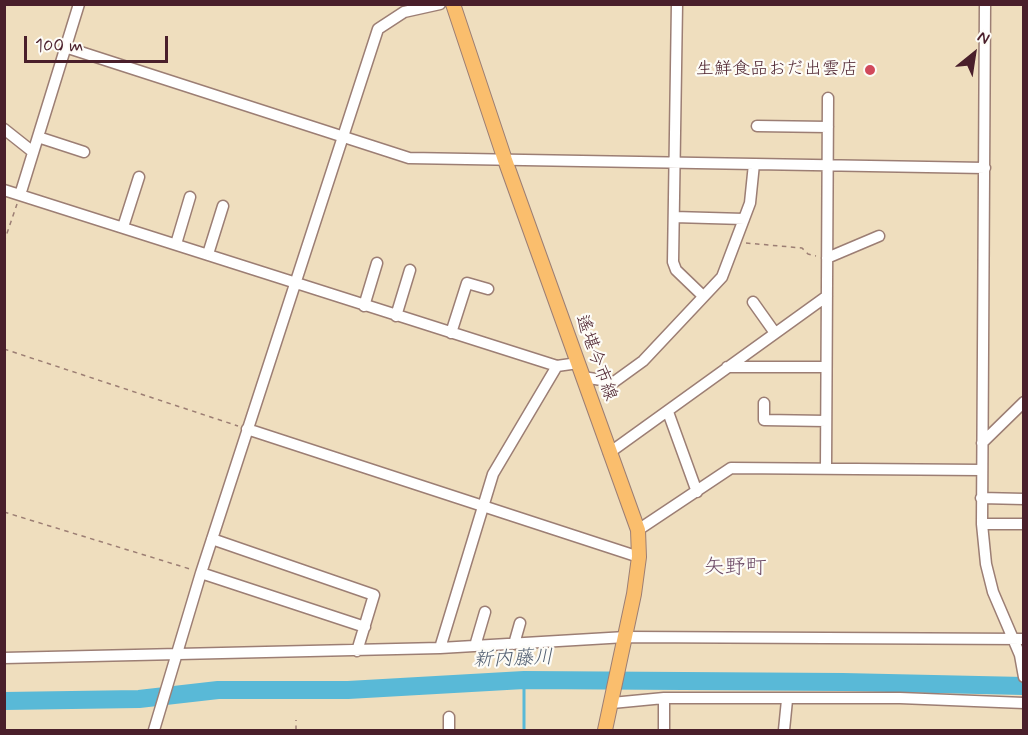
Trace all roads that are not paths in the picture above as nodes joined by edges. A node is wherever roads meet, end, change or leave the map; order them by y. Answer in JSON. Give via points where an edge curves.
{"nodes":[{"id":1,"x":79,"y":4,"type":"edge"},
{"id":2,"x":440,"y":4,"type":"edge"},
{"id":3,"x":453,"y":4,"type":"edge"},
{"id":4,"x":677,"y":4,"type":"edge"},
{"id":5,"x":985,"y":4,"type":"edge"},
{"id":6,"x":402,"y":8,"type":"edge"},
{"id":7,"x":66,"y":46,"type":"junction"},
{"id":8,"x":828,"y":98,"type":"dead end"},
{"id":9,"x":757,"y":126,"type":"dead end"},
{"id":10,"x":828,"y":126,"type":"junction"},
{"id":11,"x":4,"y":129,"type":"edge"},
{"id":12,"x":38,"y":136,"type":"junction"},
{"id":13,"x":343,"y":137,"type":"junction"},
{"id":14,"x":33,"y":152,"type":"junction"},
{"id":15,"x":84,"y":152,"type":"dead end"},
{"id":16,"x":505,"y":160,"type":"junction"},
{"id":17,"x":675,"y":163,"type":"junction"},
{"id":18,"x":754,"y":164,"type":"junction"},
{"id":19,"x":827,"y":164,"type":"junction"},
{"id":20,"x":985,"y":168,"type":"junction"},
{"id":21,"x":139,"y":177,"type":"dead end"},
{"id":22,"x":4,"y":190,"type":"edge"},
{"id":23,"x":20,"y":195,"type":"junction"},
{"id":24,"x":190,"y":197,"type":"dead end"},
{"id":25,"x":223,"y":206,"type":"dead end"},
{"id":26,"x":674,"y":217,"type":"junction"},
{"id":27,"x":744,"y":219,"type":"junction"},
{"id":28,"x":123,"y":227,"type":"junction"},
{"id":29,"x":879,"y":236,"type":"dead end"},
{"id":30,"x":176,"y":244,"type":"junction"},
{"id":31,"x":208,"y":254,"type":"junction"},
{"id":32,"x":827,"y":258,"type":"junction"},
{"id":33,"x":377,"y":262,"type":"dead end"},
{"id":34,"x":410,"y":270,"type":"dead end"},
{"id":35,"x":295,"y":281,"type":"junction"},
{"id":36,"x":488,"y":289,"type":"dead end"},
{"id":37,"x":703,"y":296,"type":"junction"},
{"id":38,"x":827,"y":296,"type":"junction"},
{"id":39,"x":753,"y":302,"type":"dead end"},
{"id":40,"x":364,"y":306,"type":"junction"},
{"id":41,"x":396,"y":316,"type":"junction"},
{"id":42,"x":451,"y":333,"type":"junction"},
{"id":43,"x":775,"y":333,"type":"junction"},
{"id":44,"x":557,"y":366,"type":"junction"},
{"id":45,"x":726,"y":367,"type":"junction"},
{"id":46,"x":826,"y":367,"type":"junction"},
{"id":47,"x":580,"y":370,"type":"junction"},
{"id":48,"x":764,"y":402,"type":"dead end"},
{"id":49,"x":1023,"y":402,"type":"edge"},
{"id":50,"x":668,"y":412,"type":"junction"},
{"id":51,"x":826,"y":421,"type":"junction"},
{"id":52,"x":247,"y":429,"type":"junction"},
{"id":53,"x":982,"y":444,"type":"junction"},
{"id":54,"x":609,"y":453,"type":"junction"},
{"id":55,"x":826,"y":468,"type":"junction"},
{"id":56,"x":981,"y":470,"type":"junction"},
{"id":57,"x":698,"y":492,"type":"junction"},
{"id":58,"x":981,"y":498,"type":"junction"},
{"id":59,"x":1023,"y":499,"type":"edge"},
{"id":60,"x":485,"y":505,"type":"junction"},
{"id":61,"x":982,"y":524,"type":"junction"},
{"id":62,"x":1023,"y":524,"type":"edge"},
{"id":63,"x":638,"y":530,"type":"junction"},
{"id":64,"x":212,"y":538,"type":"junction"},
{"id":65,"x":639,"y":557,"type":"junction"},
{"id":66,"x":201,"y":573,"type":"junction"},
{"id":67,"x":485,"y":612,"type":"dead end"},
{"id":68,"x":520,"y":623,"type":"dead end"},
{"id":69,"x":365,"y":627,"type":"junction"},
{"id":70,"x":1018,"y":638,"type":"edge"},
{"id":71,"x":626,"y":642,"type":"junction"},
{"id":72,"x":514,"y":644,"type":"junction"},
{"id":73,"x":475,"y":646,"type":"junction"},
{"id":74,"x":440,"y":648,"type":"junction"},
{"id":75,"x":357,"y":651,"type":"junction"},
{"id":76,"x":4,"y":658,"type":"edge"},
{"id":77,"x":174,"y":660,"type":"junction"},
{"id":78,"x":1023,"y":677,"type":"edge"},
{"id":79,"x":664,"y":698,"type":"junction"},
{"id":80,"x":788,"y":700,"type":"junction"},
{"id":81,"x":612,"y":701,"type":"junction"},
{"id":82,"x":1023,"y":703,"type":"edge"},
{"id":83,"x":449,"y":717,"type":"dead end"},
{"id":84,"x":154,"y":730,"type":"edge"},
{"id":85,"x":449,"y":730,"type":"edge"},
{"id":86,"x":605,"y":730,"type":"edge"},
{"id":87,"x":664,"y":730,"type":"edge"},
{"id":88,"x":784,"y":730,"type":"edge"}],
"edges":[{"from":1,"to":7,"type":"street"},
{"from":2,"to":6,"type":"street"},
{"from":3,"to":16,"type":"main road","name":"遙堪今市線"},
{"from":4,"to":17,"type":"street"},
{"from":5,"to":20,"type":"street"},
{"from":6,"to":13,"type":"street","via":[[378,28]]},
{"from":7,"to":12,"type":"street"},
{"from":7,"to":13,"type":"street"},
{"from":8,"to":10,"type":"street"},
{"from":9,"to":10,"type":"street"},
{"from":10,"to":19,"type":"street"},
{"from":11,"to":14,"type":"street"},
{"from":12,"to":14,"type":"street"},
{"from":12,"to":15,"type":"street"},
{"from":13,"to":16,"type":"street","via":[[409,158]]},
{"from":13,"to":35,"type":"street"},
{"from":14,"to":23,"type":"street"},
{"from":16,"to":17,"type":"street"},
{"from":16,"to":47,"type":"main road","name":"遙堪今市線"},
{"from":17,"to":18,"type":"street"},
{"from":17,"to":26,"type":"street"},
{"from":18,"to":19,"type":"street"},
{"from":18,"to":27,"type":"street"},
{"from":19,"to":20,"type":"street"},
{"from":19,"to":32,"type":"street"},
{"from":20,"to":53,"type":"street"},
{"from":21,"to":28,"type":"street"},
{"from":22,"to":23,"type":"street"},
{"from":23,"to":28,"type":"street"},
{"from":24,"to":30,"type":"street"},
{"from":25,"to":31,"type":"street"},
{"from":26,"to":27,"type":"street"},
{"from":26,"to":37,"type":"street","via":[[673,262],[676,270]]},
{"from":27,"to":37,"type":"street","via":[[722,277]]},
{"from":28,"to":30,"type":"street"},
{"from":29,"to":32,"type":"street"},
{"from":30,"to":31,"type":"street"},
{"from":31,"to":35,"type":"street"},
{"from":32,"to":38,"type":"street"},
{"from":33,"to":40,"type":"street"},
{"from":34,"to":41,"type":"street"},
{"from":35,"to":40,"type":"street"},
{"from":35,"to":52,"type":"street"},
{"from":36,"to":42,"type":"street","via":[[467,283]]},
{"from":37,"to":47,"type":"street","via":[[643,361],[614,382]]},
{"from":38,"to":43,"type":"street"},
{"from":38,"to":46,"type":"street"},
{"from":39,"to":43,"type":"street"},
{"from":40,"to":41,"type":"street"},
{"from":41,"to":42,"type":"street"},
{"from":42,"to":44,"type":"street"},
{"from":43,"to":45,"type":"street"},
{"from":44,"to":47,"type":"street"},
{"from":44,"to":60,"type":"street","via":[[493,474]]},
{"from":45,"to":46,"type":"street"},
{"from":45,"to":50,"type":"street"},
{"from":46,"to":51,"type":"street"},
{"from":47,"to":54,"type":"main road","name":"遙堪今市線"},
{"from":48,"to":51,"type":"street","via":[[764,420]]},
{"from":49,"to":53,"type":"street"},
{"from":50,"to":54,"type":"street"},
{"from":50,"to":57,"type":"street"},
{"from":51,"to":55,"type":"street"},
{"from":52,"to":60,"type":"street"},
{"from":52,"to":64,"type":"street"},
{"from":53,"to":56,"type":"street"},
{"from":54,"to":63,"type":"main road","name":"遙堪今市線"},
{"from":55,"to":56,"type":"street"},
{"from":55,"to":57,"type":"street","via":[[731,468]]},
{"from":56,"to":58,"type":"street"},
{"from":57,"to":63,"type":"street"},
{"from":58,"to":59,"type":"street"},
{"from":58,"to":61,"type":"street"},
{"from":60,"to":65,"type":"street"},
{"from":60,"to":74,"type":"street"},
{"from":61,"to":62,"type":"street"},
{"from":61,"to":70,"type":"street","via":[[993,592]]},
{"from":63,"to":65,"type":"main road","name":"遙堪今市線"},
{"from":64,"to":66,"type":"street"},
{"from":64,"to":69,"type":"street","via":[[374,595]]},
{"from":65,"to":71,"type":"main road","name":"遙堪今市線"},
{"from":66,"to":69,"type":"street"},
{"from":66,"to":77,"type":"street"},
{"from":67,"to":73,"type":"street"},
{"from":68,"to":72,"type":"street"},
{"from":69,"to":75,"type":"street"},
{"from":70,"to":71,"type":"street"},
{"from":70,"to":78,"type":"street"},
{"from":71,"to":72,"type":"street"},
{"from":71,"to":81,"type":"main road","name":"遙堪今市線"},
{"from":72,"to":73,"type":"street"},
{"from":73,"to":74,"type":"street"},
{"from":74,"to":75,"type":"street"},
{"from":75,"to":77,"type":"street"},
{"from":76,"to":77,"type":"street"},
{"from":77,"to":84,"type":"street"},
{"from":79,"to":80,"type":"street"},
{"from":79,"to":81,"type":"street"},
{"from":79,"to":87,"type":"street"},
{"from":80,"to":82,"type":"street","via":[[900,698]]},
{"from":80,"to":88,"type":"street"},
{"from":81,"to":86,"type":"main road","name":"遙堪今市線"},
{"from":83,"to":85,"type":"street"}]}
